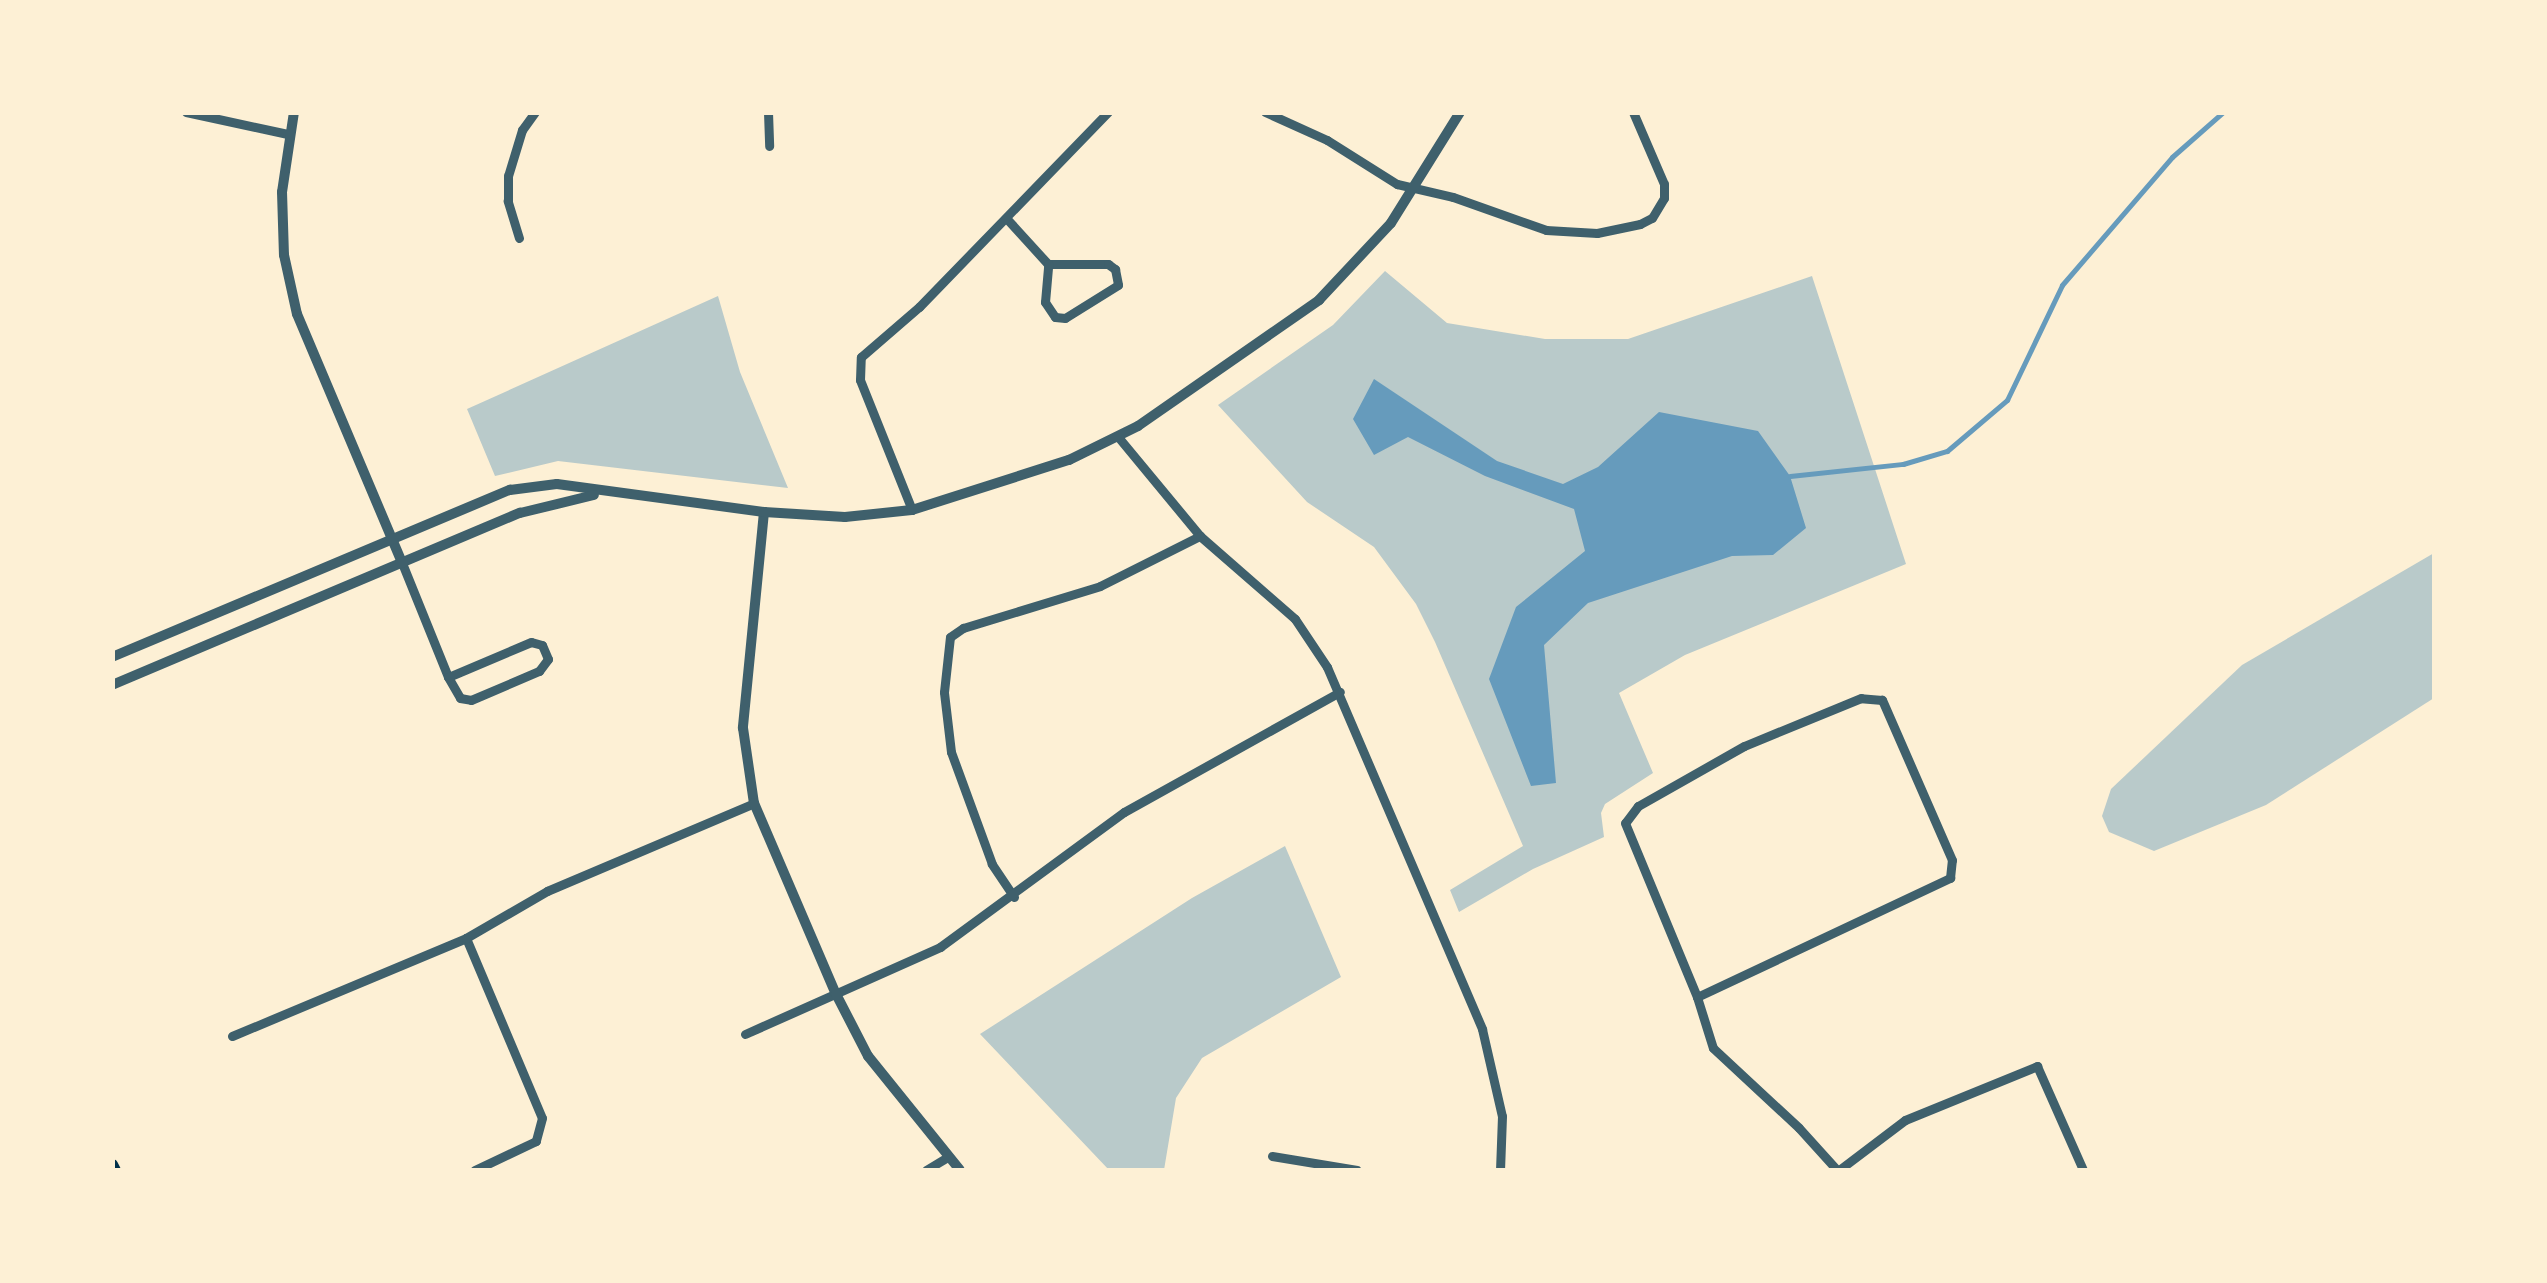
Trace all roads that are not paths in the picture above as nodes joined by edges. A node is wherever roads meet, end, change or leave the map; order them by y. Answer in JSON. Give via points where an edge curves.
{"nodes":[{"id":1,"x":186,"y":112,"type":"edge"},
{"id":2,"x":294,"y":112,"type":"edge"},
{"id":3,"x":535,"y":112,"type":"edge"},
{"id":4,"x":768,"y":112,"type":"edge"},
{"id":5,"x":1108,"y":112,"type":"edge"},
{"id":6,"x":1265,"y":112,"type":"edge"},
{"id":7,"x":1460,"y":112,"type":"edge"},
{"id":8,"x":1633,"y":112,"type":"edge"},
{"id":9,"x":288,"y":134,"type":"junction"},
{"id":10,"x":769,"y":146,"type":"dead end"},
{"id":11,"x":1416,"y":189,"type":"junction"},
{"id":12,"x":1007,"y":219,"type":"junction"},
{"id":13,"x":519,"y":238,"type":"dead end"},
{"id":14,"x":1048,"y":264,"type":"junction"},
{"id":15,"x":1119,"y":438,"type":"junction"},
{"id":16,"x":605,"y":493,"type":"junction"},
{"id":17,"x":912,"y":510,"type":"junction"},
{"id":18,"x":764,"y":512,"type":"junction"},
{"id":19,"x":1200,"y":536,"type":"junction"},
{"id":20,"x":390,"y":539,"type":"junction"},
{"id":21,"x":402,"y":564,"type":"junction"},
{"id":22,"x":112,"y":657,"type":"edge"},
{"id":23,"x":448,"y":676,"type":"junction"},
{"id":24,"x":112,"y":684,"type":"edge"},
{"id":25,"x":1340,"y":692,"type":"junction"},
{"id":26,"x":754,"y":804,"type":"junction"},
{"id":27,"x":1014,"y":897,"type":"junction"},
{"id":28,"x":466,"y":938,"type":"junction"},
{"id":29,"x":836,"y":994,"type":"junction"},
{"id":30,"x":1697,"y":997,"type":"junction"},
{"id":31,"x":745,"y":1034,"type":"dead end"},
{"id":32,"x":232,"y":1036,"type":"dead end"},
{"id":33,"x":1272,"y":1156,"type":"dead end"},
{"id":34,"x":948,"y":1157,"type":"junction"},
{"id":35,"x":475,"y":1170,"type":"edge"},
{"id":36,"x":926,"y":1170,"type":"edge"},
{"id":37,"x":960,"y":1170,"type":"edge"},
{"id":38,"x":1357,"y":1170,"type":"edge"},
{"id":39,"x":1500,"y":1170,"type":"edge"},
{"id":40,"x":1838,"y":1170,"type":"edge"},
{"id":41,"x":2084,"y":1170,"type":"edge"}],
"edges":[{"from":1,"to":9,"type":"street"},
{"from":2,"to":9,"type":"street"},
{"from":3,"to":13,"type":"street","via":[[508,176]]},
{"from":4,"to":10,"type":"street"},
{"from":5,"to":12,"type":"street"},
{"from":6,"to":11,"type":"street"},
{"from":7,"to":11,"type":"street"},
{"from":8,"to":11,"type":"street","via":[[1664,184],[1660,209],[1640,224],[1597,232],[1546,230]]},
{"from":9,"to":20,"type":"street","via":[[284,254],[297,314]]},
{"from":11,"to":15,"type":"street","via":[[1319,300]]},
{"from":12,"to":14,"type":"street"},
{"from":12,"to":17,"type":"street","via":[[861,356],[860,380]]},
{"from":14,"to":14,"type":"street","via":[[1045,302],[1055,317],[1065,318],[1118,285],[1108,264]]},
{"from":15,"to":17,"type":"street"},
{"from":15,"to":19,"type":"street"},
{"from":16,"to":18,"type":"street"},
{"from":16,"to":20,"type":"street","via":[[558,484],[510,490]]},
{"from":16,"to":21,"type":"street","via":[[520,513]]},
{"from":17,"to":18,"type":"street","via":[[845,517]]},
{"from":18,"to":26,"type":"street","via":[[742,728]]},
{"from":19,"to":25,"type":"street","via":[[1295,619]]},
{"from":19,"to":27,"type":"street","via":[[1100,586],[950,637],[944,692],[951,752],[992,864]]},
{"from":20,"to":21,"type":"street"},
{"from":20,"to":22,"type":"street"},
{"from":21,"to":23,"type":"street"},
{"from":21,"to":24,"type":"street"},
{"from":23,"to":23,"type":"street","via":[[531,642],[542,645],[548,659],[539,671],[471,700],[456,695]]},
{"from":25,"to":27,"type":"street","via":[[1124,812]]},
{"from":25,"to":39,"type":"street","via":[[1482,1029],[1502,1116]]},
{"from":26,"to":28,"type":"street","via":[[548,891]]},
{"from":26,"to":29,"type":"street"},
{"from":27,"to":29,"type":"street","via":[[940,947]]},
{"from":28,"to":32,"type":"street"},
{"from":28,"to":35,"type":"street","via":[[542,1118],[542,1130],[526,1149]]},
{"from":29,"to":31,"type":"street"},
{"from":29,"to":34,"type":"street","via":[[868,1056]]},
{"from":30,"to":30,"type":"street","via":[[1950,878],[1952,860],[1882,700],[1873,696],[1744,746],[1638,806],[1625,822]]},
{"from":30,"to":40,"type":"street","via":[[1713,1048]]},
{"from":33,"to":38,"type":"street"},
{"from":34,"to":36,"type":"street"},
{"from":34,"to":37,"type":"street"},
{"from":40,"to":41,"type":"street","via":[[1905,1120],[2037,1066]]}]}
